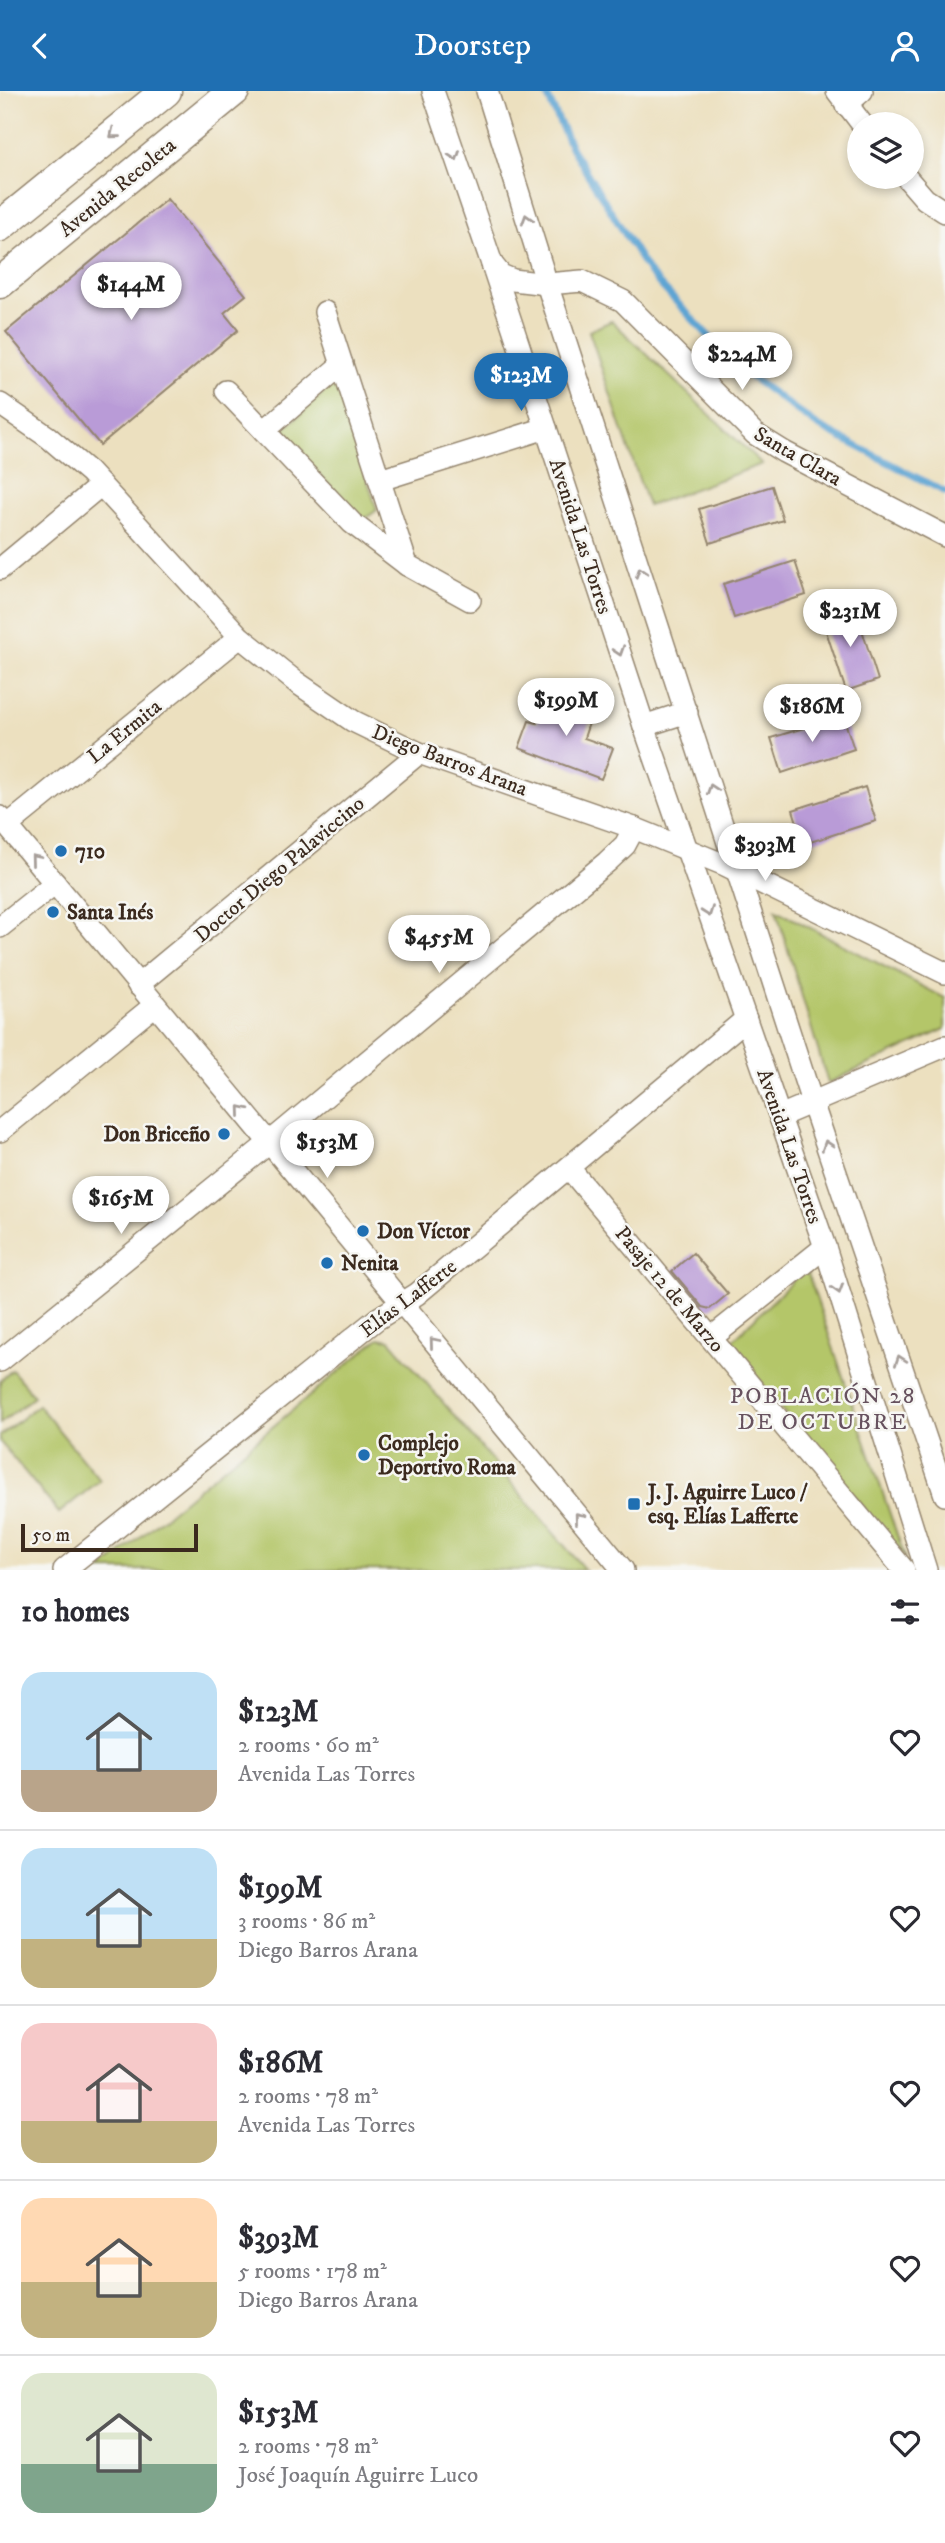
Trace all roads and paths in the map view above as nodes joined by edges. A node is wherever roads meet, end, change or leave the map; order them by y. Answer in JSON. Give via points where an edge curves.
{"nodes":[{"id":1,"x":166,"y":91,"type":"edge"},
{"id":2,"x":234,"y":91,"type":"edge"},
{"id":3,"x":453,"y":91,"type":"edge"},
{"id":4,"x":862,"y":91,"type":"edge"},
{"id":5,"x":483,"y":94,"type":"edge"},
{"id":6,"x":841,"y":98,"type":"edge"},
{"id":7,"x":435,"y":99,"type":"edge"},
{"id":8,"x":852,"y":112,"type":"edge"},
{"id":9,"x":916,"y":189,"type":"edge"},
{"id":10,"x":945,"y":212,"type":"edge"},
{"id":11,"x":0,"y":226,"type":"edge"},
{"id":12,"x":492,"y":264,"type":"junction"},
{"id":13,"x":0,"y":283,"type":"edge"},
{"id":14,"x":547,"y":284,"type":"junction"},
{"id":15,"x":325,"y":312,"type":"dead end"},
{"id":16,"x":342,"y":364,"type":"junction"},
{"id":17,"x":226,"y":391,"type":"dead end"},
{"id":18,"x":0,"y":404,"type":"edge"},
{"id":19,"x":546,"y":428,"type":"junction"},
{"id":20,"x":264,"y":431,"type":"junction"},
{"id":21,"x":380,"y":480,"type":"junction"},
{"id":22,"x":101,"y":485,"type":"junction"},
{"id":23,"x":945,"y":536,"type":"edge"},
{"id":24,"x":407,"y":565,"type":"junction"},
{"id":25,"x":0,"y":569,"type":"edge"},
{"id":26,"x":470,"y":600,"type":"dead end"},
{"id":27,"x":240,"y":637,"type":"junction"},
{"id":28,"x":687,"y":712,"type":"junction"},
{"id":29,"x":644,"y":726,"type":"junction"},
{"id":30,"x":419,"y":753,"type":"junction"},
{"id":31,"x":4,"y":822,"type":"edge"},
{"id":32,"x":634,"y":828,"type":"junction"},
{"id":33,"x":686,"y":849,"type":"junction"},
{"id":34,"x":739,"y":871,"type":"junction"},
{"id":35,"x":55,"y":883,"type":"junction"},
{"id":36,"x":0,"y":927,"type":"edge"},
{"id":37,"x":945,"y":973,"type":"edge"},
{"id":38,"x":138,"y":985,"type":"junction"},
{"id":39,"x":155,"y":1005,"type":"junction"},
{"id":40,"x":746,"y":1019,"type":"junction"},
{"id":41,"x":945,"y":1046,"type":"edge"},
{"id":42,"x":813,"y":1103,"type":"junction"},
{"id":43,"x":780,"y":1116,"type":"junction"},
{"id":44,"x":0,"y":1131,"type":"edge"},
{"id":45,"x":269,"y":1143,"type":"junction"},
{"id":46,"x":569,"y":1168,"type":"junction"},
{"id":47,"x":825,"y":1247,"type":"junction"},
{"id":48,"x":402,"y":1303,"type":"junction"},
{"id":49,"x":711,"y":1338,"type":"junction"},
{"id":50,"x":0,"y":1361,"type":"edge"},
{"id":51,"x":945,"y":1495,"type":"edge"},
{"id":52,"x":64,"y":1570,"type":"edge"},
{"id":53,"x":623,"y":1570,"type":"edge"},
{"id":54,"x":904,"y":1570,"type":"edge"},
{"id":55,"x":926,"y":1570,"type":"edge"}],
"edges":[{"from":1,"to":11,"type":"main road","name":"Avenida Recoleta","one_way":true},
{"from":2,"to":13,"type":"main road","name":"Avenida Recoleta"},
{"from":3,"to":7,"type":"street","name":"Avenida Las Torres"},
{"from":4,"to":6,"type":"street"},
{"from":14,"to":5,"type":"street","name":"Avenida Las Torres","one_way":true},
{"from":6,"to":8,"type":"street"},
{"from":7,"to":12,"type":"street","name":"Avenida Las Torres","one_way":true},
{"from":9,"to":10,"type":"street"},
{"from":12,"to":14,"type":"street","name":"Santa Clara","via":[[513,280]]},
{"from":12,"to":19,"type":"street","name":"Avenida Las Torres"},
{"from":14,"to":23,"type":"street","name":"Santa Clara","via":[[582,281],[623,301],[755,434]]},
{"from":28,"to":14,"type":"street","name":"Avenida Las Torres","one_way":true},
{"from":15,"to":16,"type":"street"},
{"from":16,"to":20,"type":"street"},
{"from":16,"to":21,"type":"street"},
{"from":17,"to":20,"type":"street"},
{"from":18,"to":22,"type":"street","name":"Diego Barros Arana","via":[[47,436]]},
{"from":19,"to":21,"type":"street"},
{"from":19,"to":29,"type":"street","name":"Avenida Las Torres","one_way":true},
{"from":20,"to":24,"type":"street","via":[[352,523]]},
{"from":21,"to":24,"type":"street"},
{"from":22,"to":25,"type":"street"},
{"from":22,"to":27,"type":"street","name":"Diego Barros Arana"},
{"from":24,"to":26,"type":"street"},
{"from":27,"to":30,"type":"street","name":"Diego Barros Arana","via":[[323,702]]},
{"from":27,"to":31,"type":"street","name":"La Ermita"},
{"from":28,"to":29,"type":"street"},
{"from":34,"to":28,"type":"street","name":"Avenida Las Torres","one_way":true},
{"from":29,"to":33,"type":"street","name":"Avenida Las Torres"},
{"from":30,"to":32,"type":"street","name":"Diego Barros Arana"},
{"from":30,"to":38,"type":"street","name":"Doctor Diego Palaviccino"},
{"from":35,"to":31,"type":"street","one_way":true},
{"from":32,"to":33,"type":"street","name":"Diego Barros Arana"},
{"from":32,"to":45,"type":"street","via":[[616,854]]},
{"from":33,"to":34,"type":"street","name":"Diego Barros Arana"},
{"from":33,"to":40,"type":"street","name":"Avenida Las Torres","one_way":true},
{"from":34,"to":37,"type":"street","name":"Diego Barros Arana"},
{"from":34,"to":42,"type":"street","name":"Avenida Las Torres"},
{"from":35,"to":36,"type":"street"},
{"from":35,"to":38,"type":"street"},
{"from":38,"to":39,"type":"street"},
{"from":39,"to":44,"type":"street"},
{"from":45,"to":39,"type":"street","one_way":true},
{"from":40,"to":43,"type":"street","name":"Avenida Las Torres"},
{"from":40,"to":46,"type":"street","name":"Elías Lafferte"},
{"from":41,"to":42,"type":"street"},
{"from":42,"to":43,"type":"street"},
{"from":51,"to":42,"type":"street","name":"Avenida Las Torres","one_way":true},
{"from":43,"to":47,"type":"street","name":"Avenida Las Torres"},
{"from":45,"to":48,"type":"street"},
{"from":45,"to":50,"type":"street"},
{"from":46,"to":48,"type":"street","name":"Elías Lafferte"},
{"from":46,"to":49,"type":"street","name":"Pasaje 12 de Marzo"},
{"from":47,"to":49,"type":"street"},
{"from":47,"to":55,"type":"street","name":"Avenida Las Torres","one_way":true},
{"from":48,"to":52,"type":"street","name":"Elías Lafferte"},
{"from":53,"to":48,"type":"street","one_way":true},
{"from":49,"to":54,"type":"street","name":"Pasaje 12 de Marzo"}]}
